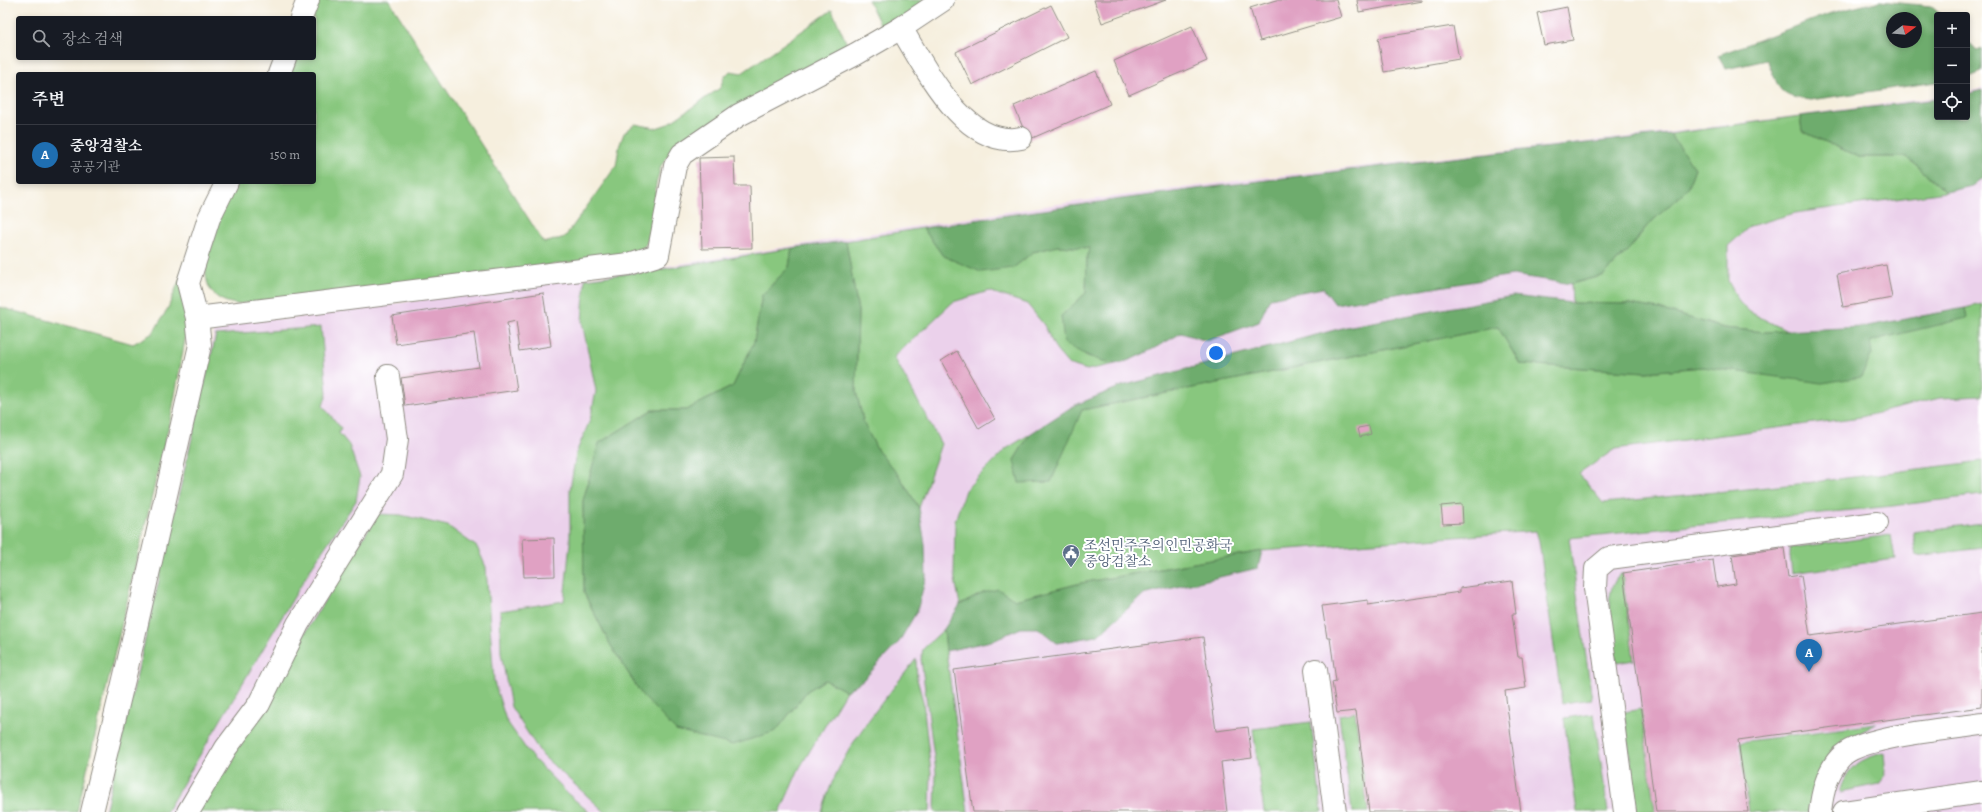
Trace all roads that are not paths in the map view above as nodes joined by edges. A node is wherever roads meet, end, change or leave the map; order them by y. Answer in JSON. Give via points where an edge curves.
{"nodes":[{"id":1,"x":308,"y":0,"type":"edge"},
{"id":2,"x":943,"y":0,"type":"edge"},
{"id":3,"x":302,"y":16,"type":"edge"},
{"id":4,"x":901,"y":28,"type":"junction"},
{"id":5,"x":284,"y":60,"type":"edge"},
{"id":6,"x":279,"y":72,"type":"edge"},
{"id":7,"x":1021,"y":138,"type":"dead end"},
{"id":8,"x":226,"y":184,"type":"edge"},
{"id":9,"x":197,"y":318,"type":"junction"},
{"id":10,"x":388,"y":376,"type":"dead end"},
{"id":11,"x":1877,"y":523,"type":"dead end"},
{"id":12,"x":1316,"y":670,"type":"dead end"},
{"id":13,"x":1982,"y":724,"type":"edge"},
{"id":14,"x":1982,"y":792,"type":"edge"},
{"id":15,"x":1940,"y":805,"type":"edge"},
{"id":16,"x":92,"y":812,"type":"edge"},
{"id":17,"x":188,"y":812,"type":"edge"},
{"id":18,"x":1334,"y":812,"type":"edge"},
{"id":19,"x":1625,"y":812,"type":"edge"},
{"id":20,"x":1820,"y":812,"type":"edge"},
{"id":21,"x":1844,"y":812,"type":"edge"}],
"edges":[{"from":1,"to":3,"type":"street"},
{"from":2,"to":4,"type":"street"},
{"from":4,"to":7,"type":"street","via":[[931,78],[962,116],[994,138],[1010,141]]},
{"from":4,"to":9,"type":"street","via":[[739,115],[682,154],[675,166],[658,256],[629,264]]},
{"from":5,"to":6,"type":"street"},
{"from":8,"to":9,"type":"street","via":[[209,218],[188,283]]},
{"from":9,"to":16,"type":"street","via":[[200,345]]},
{"from":10,"to":17,"type":"street","via":[[398,438],[392,474],[298,624],[259,704],[226,748]]},
{"from":11,"to":19,"type":"street","via":[[1609,558],[1596,569],[1595,588]]},
{"from":12,"to":18,"type":"street"},
{"from":13,"to":20,"type":"street","via":[[1876,740],[1856,747],[1840,757],[1828,776]]},
{"from":14,"to":15,"type":"street"},
{"from":15,"to":21,"type":"street"}]}
